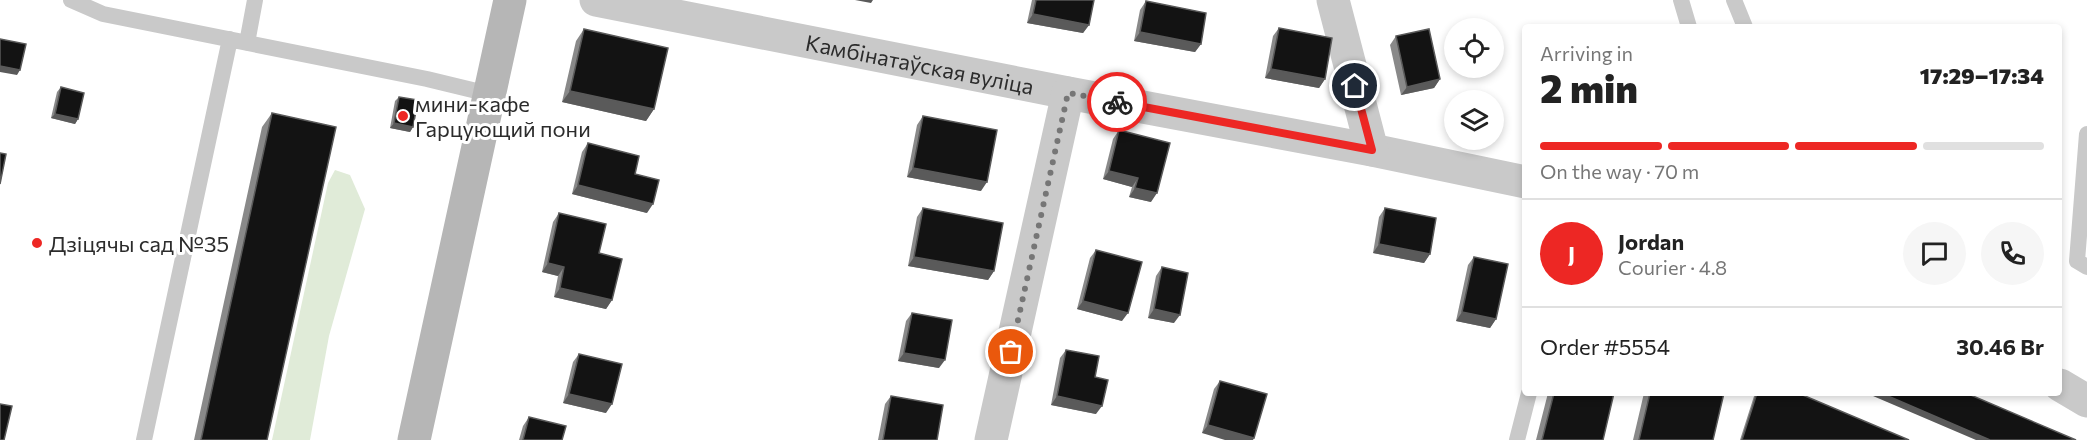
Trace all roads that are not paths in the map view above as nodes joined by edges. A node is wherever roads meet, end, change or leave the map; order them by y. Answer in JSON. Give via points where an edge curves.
{"nodes":[{"id":1,"x":71,"y":0,"type":"edge"},
{"id":2,"x":255,"y":0,"type":"edge"},
{"id":3,"x":510,"y":0,"type":"edge"},
{"id":4,"x":596,"y":0,"type":"edge"},
{"id":5,"x":1333,"y":0,"type":"edge"},
{"id":6,"x":1681,"y":0,"type":"edge"},
{"id":7,"x":1734,"y":0,"type":"edge"},
{"id":8,"x":1688,"y":24,"type":"edge"},
{"id":9,"x":1744,"y":24,"type":"edge"},
{"id":10,"x":238,"y":41,"type":"junction"},
{"id":11,"x":1068,"y":93,"type":"junction"},
{"id":12,"x":489,"y":94,"type":"junction"},
{"id":13,"x":2087,"y":134,"type":"edge"},
{"id":14,"x":1372,"y":150,"type":"junction"},
{"id":15,"x":1522,"y":182,"type":"edge"},
{"id":16,"x":2087,"y":267,"type":"edge"},
{"id":17,"x":2062,"y":386,"type":"edge"},
{"id":18,"x":1528,"y":396,"type":"edge"},
{"id":19,"x":2087,"y":401,"type":"edge"},
{"id":20,"x":144,"y":440,"type":"edge"},
{"id":21,"x":414,"y":440,"type":"edge"},
{"id":22,"x":991,"y":440,"type":"edge"},
{"id":23,"x":1517,"y":440,"type":"edge"}],
"edges":[{"from":1,"to":10,"type":"lane","via":[[103,14]]},
{"from":2,"to":10,"type":"lane"},
{"from":3,"to":12,"type":"main road"},
{"from":4,"to":11,"type":"street","name":"Камбінатаўская вуліца"},
{"from":5,"to":14,"type":"street"},
{"from":6,"to":8,"type":"lane"},
{"from":7,"to":9,"type":"lane"},
{"from":10,"to":12,"type":"lane"},
{"from":10,"to":20,"type":"lane"},
{"from":11,"to":14,"type":"street","name":"Камбінатаўская вуліца"},
{"from":11,"to":22,"type":"street"},
{"from":12,"to":21,"type":"main road"},
{"from":13,"to":16,"type":"lane","via":[[2077,261]]},
{"from":14,"to":15,"type":"street","name":"Камбінатаўская вуліца"},
{"from":17,"to":19,"type":"street"},
{"from":18,"to":23,"type":"lane"}]}
